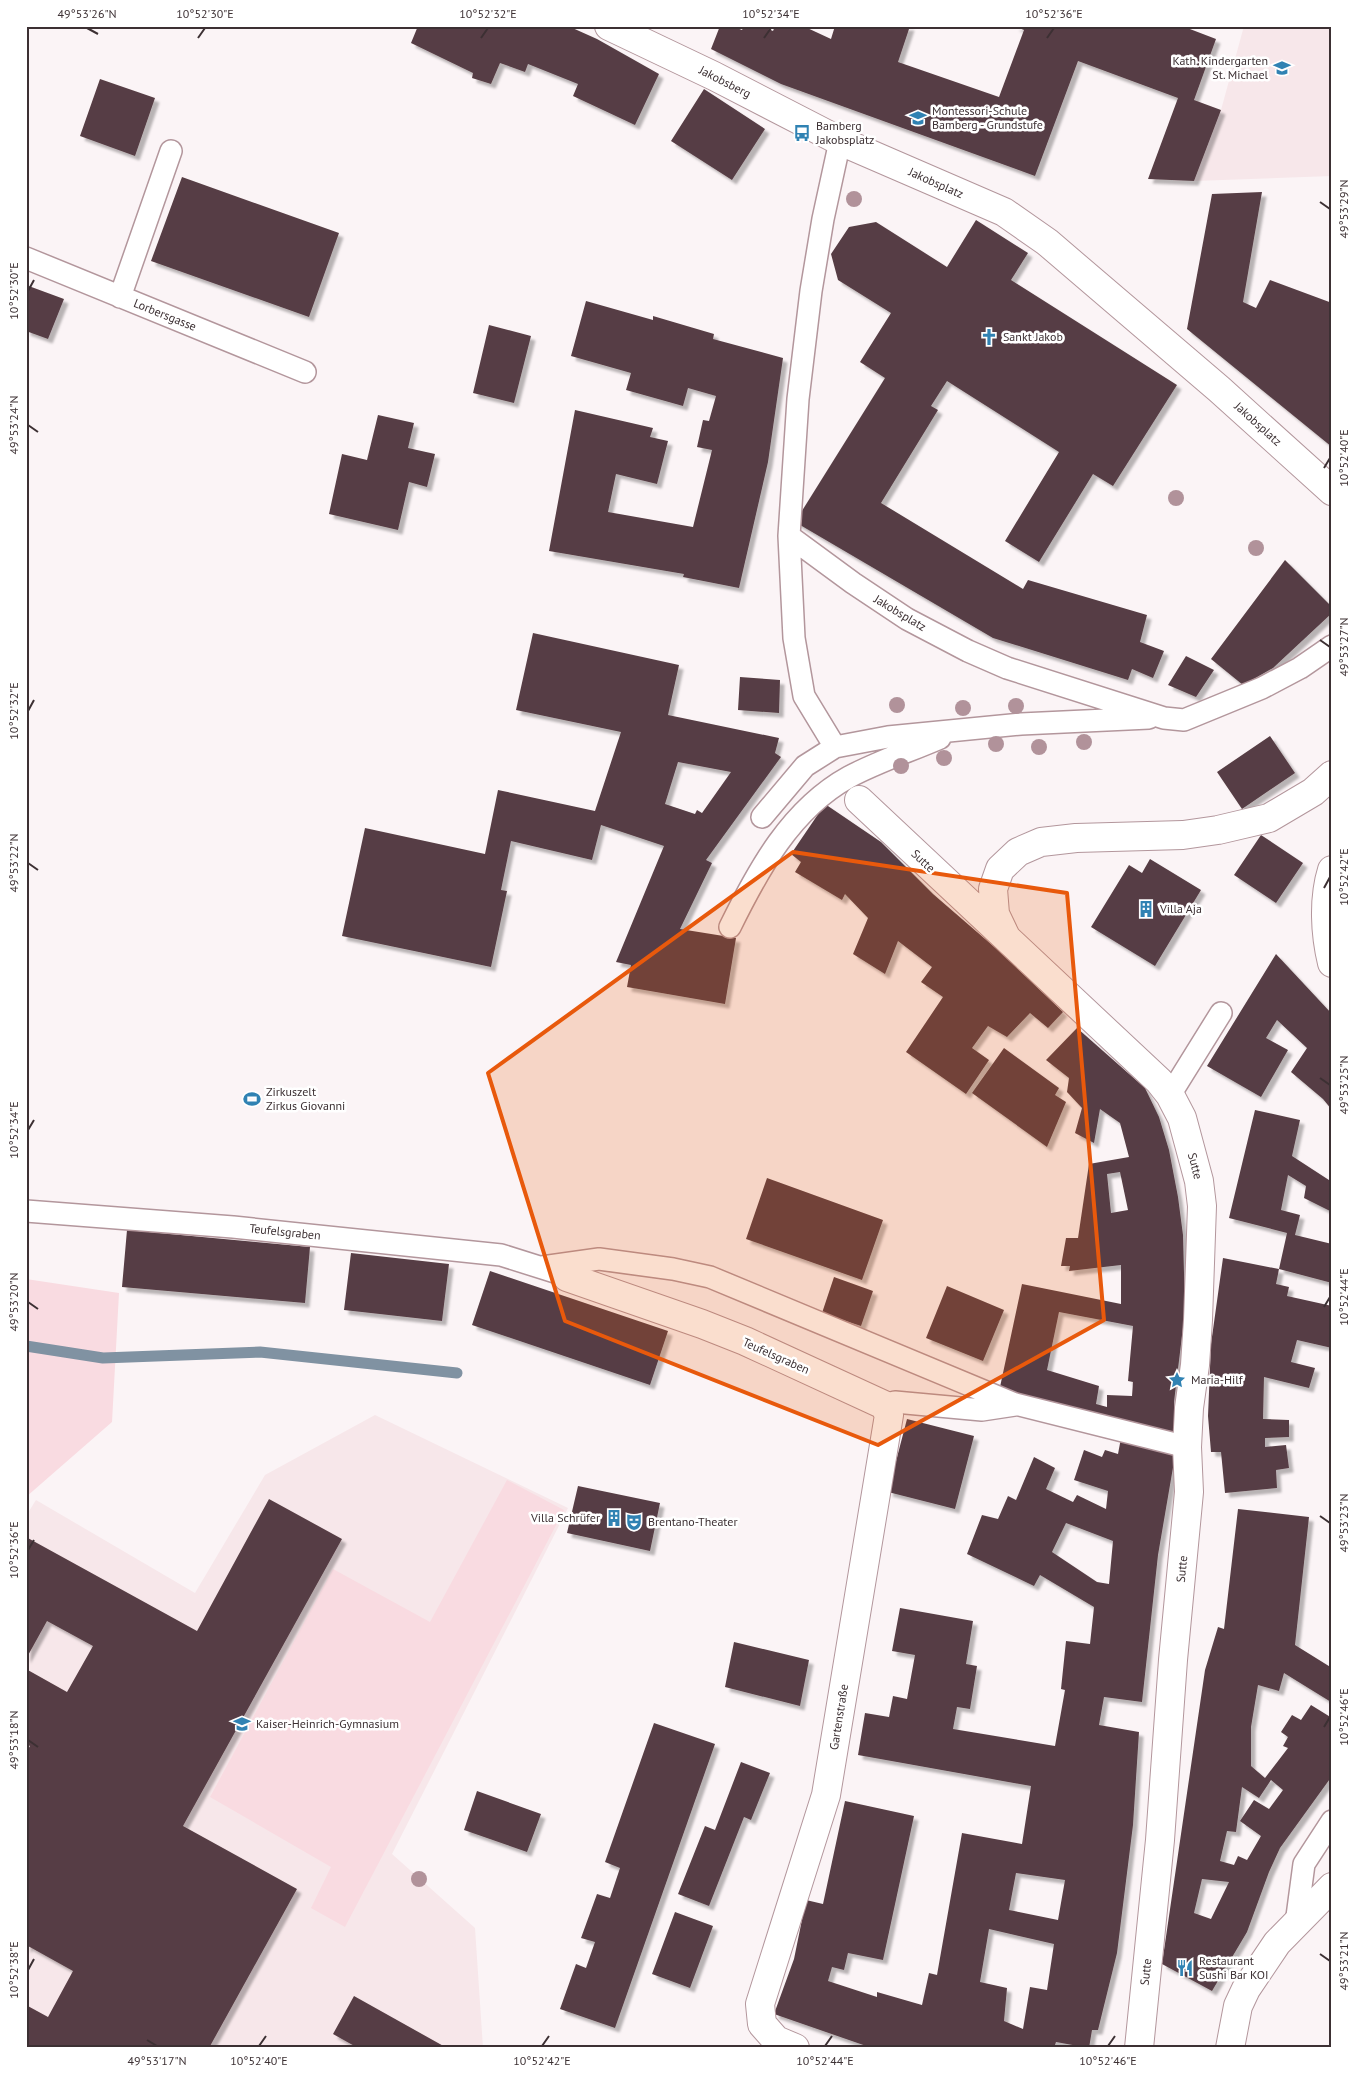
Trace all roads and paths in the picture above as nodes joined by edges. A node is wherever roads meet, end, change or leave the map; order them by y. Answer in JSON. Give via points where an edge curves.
{"nodes":[{"id":1,"x":609,"y":26,"type":"edge"},
{"id":2,"x":840,"y":141,"type":"junction"},
{"id":3,"x":171,"y":151,"type":"dead end"},
{"id":4,"x":26,"y":258,"type":"edge"},
{"id":5,"x":120,"y":297,"type":"junction"},
{"id":6,"x":305,"y":372,"type":"dead end"},
{"id":7,"x":1332,"y":491,"type":"edge"},
{"id":8,"x":789,"y":536,"type":"junction"},
{"id":9,"x":1332,"y":646,"type":"edge"},
{"id":10,"x":1164,"y":718,"type":"junction"},
{"id":11,"x":956,"y":731,"type":"junction"},
{"id":12,"x":835,"y":748,"type":"junction"},
{"id":13,"x":1332,"y":775,"type":"edge"},
{"id":14,"x":859,"y":800,"type":"dead end"},
{"id":15,"x":762,"y":816,"type":"dead end"},
{"id":16,"x":1332,"y":870,"type":"edge"},
{"id":17,"x":730,"y":927,"type":"dead end"},
{"id":18,"x":1009,"y":942,"type":"junction"},
{"id":19,"x":1332,"y":963,"type":"edge"},
{"id":20,"x":1221,"y":1013,"type":"dead end"},
{"id":21,"x":1170,"y":1095,"type":"junction"},
{"id":22,"x":26,"y":1211,"type":"edge"},
{"id":23,"x":542,"y":1267,"type":"junction"},
{"id":24,"x":567,"y":1277,"type":"joint"},
{"id":25,"x":1015,"y":1404,"type":"junction"},
{"id":26,"x":884,"y":1405,"type":"junction"},
{"id":27,"x":1187,"y":1447,"type":"junction"},
{"id":28,"x":1332,"y":1821,"type":"edge"},
{"id":29,"x":1332,"y":1887,"type":"edge"},
{"id":30,"x":1296,"y":1924,"type":"junction"},
{"id":31,"x":795,"y":2048,"type":"edge"},
{"id":32,"x":1139,"y":2048,"type":"edge"},
{"id":33,"x":1230,"y":2048,"type":"edge"}],
"edges":[{"from":1,"to":2,"type":"street","name":"Jakobsberg"},
{"from":2,"to":7,"type":"street","name":"Jakobsplatz","via":[[1004,212],[1047,242]]},
{"from":2,"to":8,"type":"lane","via":[[811,291],[798,399]]},
{"from":3,"to":5,"type":"lane"},
{"from":4,"to":5,"type":"lane","name":"Lorbersgasse"},
{"from":5,"to":6,"type":"lane","name":"Lorbersgasse"},
{"from":8,"to":10,"type":"lane","name":"Jakobsplatz","via":[[907,619],[968,651],[1007,668]]},
{"from":8,"to":12,"type":"lane","via":[[794,638],[804,696]]},
{"from":9,"to":10,"type":"lane","name":"Jakobsplatz","via":[[1300,668],[1254,692],[1184,720]]},
{"from":10,"to":11,"type":"lane","name":"Jakobsplatz","via":[[1021,724]]},
{"from":11,"to":12,"type":"lane","name":"Jakobsplatz","via":[[888,737]]},
{"from":11,"to":17,"type":"lane","name":"Jakobsplatz","via":[[848,778],[810,805],[754,878]]},
{"from":12,"to":15,"type":"lane","name":"Jakobsplatz","via":[[805,766]]},
{"from":13,"to":18,"type":"street","name":"Sutte","via":[[1312,792],[1269,818],[1182,835],[1041,842],[1018,852],[1000,868],[993,889],[995,914]]},
{"from":14,"to":18,"type":"street","name":"Sutte"},
{"from":16,"to":19,"type":"street","via":[[1326,912],[1327,942]]},
{"from":18,"to":21,"type":"street","name":"Sutte","via":[[1159,1081]]},
{"from":20,"to":21,"type":"lane"},
{"from":21,"to":27,"type":"street","name":"Sutte","via":[[1182,1118],[1199,1181],[1202,1206],[1198,1320]]},
{"from":22,"to":23,"type":"lane","name":"Teufelsgraben","via":[[328,1236],[500,1255]]},
{"from":23,"to":24,"type":"lane","name":"Teufelsgraben"},
{"from":23,"to":25,"type":"lane","name":"Teufelsgraben","via":[[599,1259],[710,1277]]},
{"from":24,"to":26,"type":"street","name":"Teufelsgraben","via":[[745,1341]]},
{"from":25,"to":26,"type":"lane","name":"Teufelsgraben","via":[[982,1410],[895,1402]]},
{"from":25,"to":27,"type":"lane","name":"Teufelsgraben"},
{"from":26,"to":31,"type":"street","name":"Gartenstraße","via":[[889,1415],[826,1795],[760,2004],[762,2024],[776,2040]]},
{"from":27,"to":32,"type":"street","name":"Sutte","via":[[1189,1492]]},
{"from":28,"to":30,"type":"lane","via":[[1304,1864]]},
{"from":29,"to":30,"type":"street"},
{"from":30,"to":33,"type":"street","via":[[1277,1943],[1246,1988],[1238,2006]]}]}
